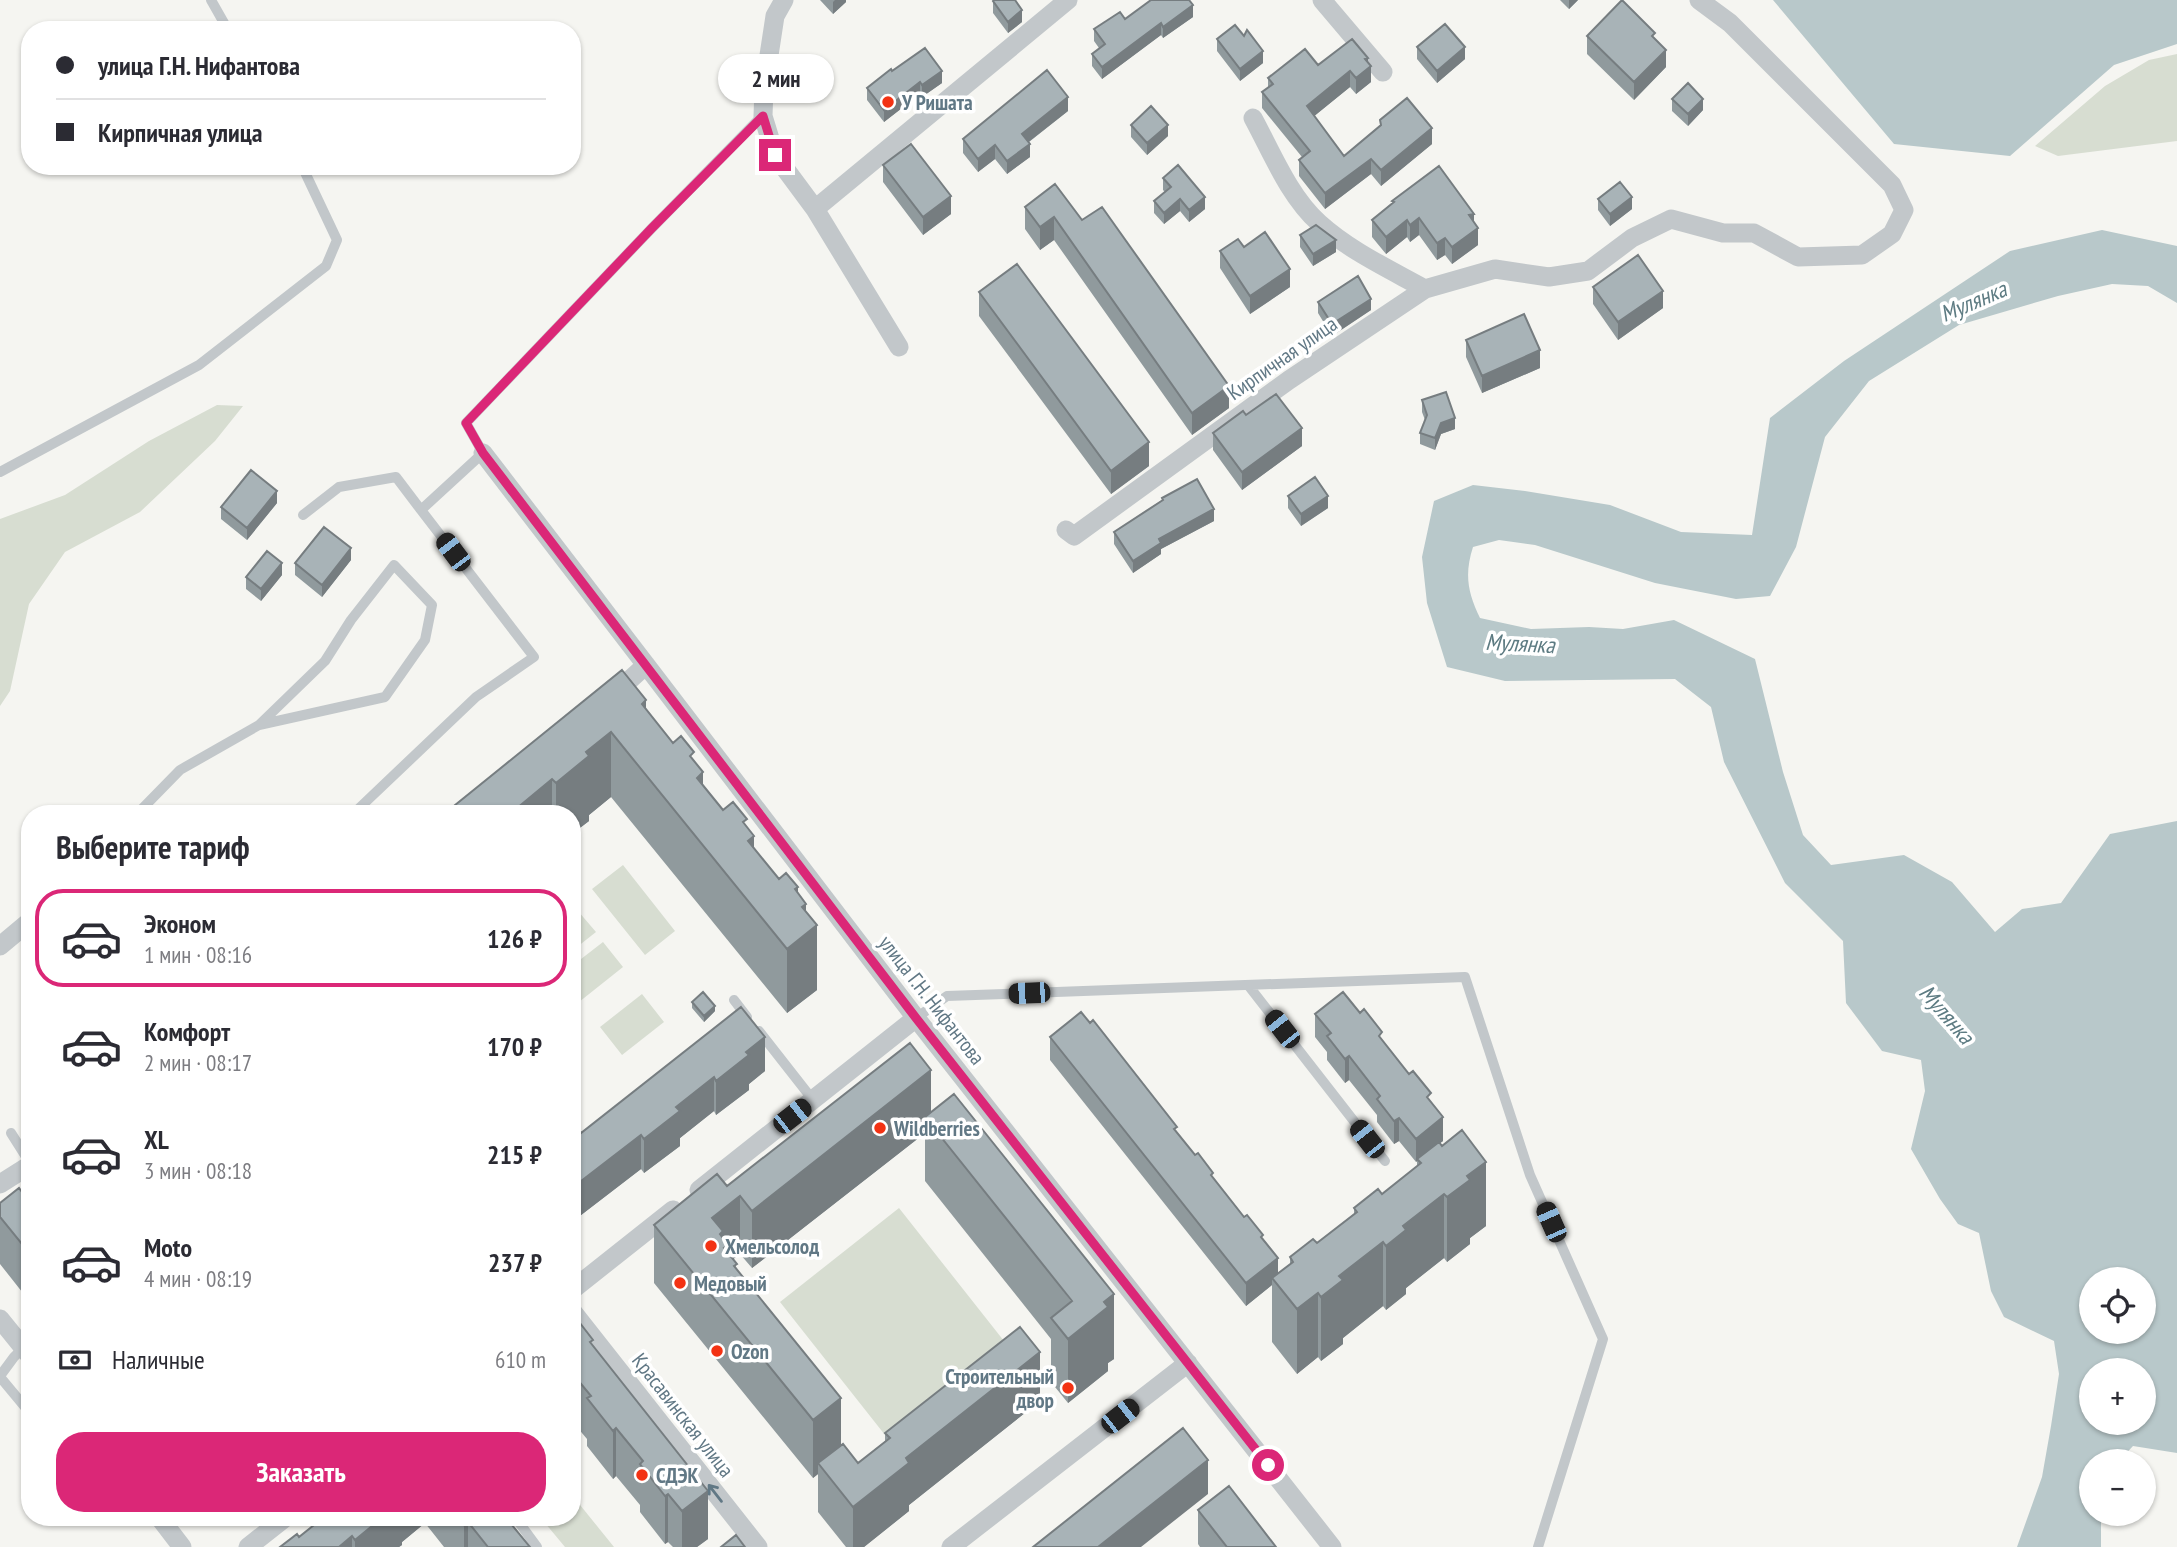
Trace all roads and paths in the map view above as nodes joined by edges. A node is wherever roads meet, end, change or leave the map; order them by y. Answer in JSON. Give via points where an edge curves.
{"nodes":[{"id":1,"x":211,"y":0,"type":"edge"},
{"id":2,"x":784,"y":0,"type":"edge"},
{"id":3,"x":1068,"y":0,"type":"edge"},
{"id":4,"x":1322,"y":0,"type":"edge"},
{"id":5,"x":1699,"y":0,"type":"edge"},
{"id":6,"x":223,"y":21,"type":"edge"},
{"id":7,"x":1383,"y":72,"type":"dead end"},
{"id":8,"x":763,"y":116,"type":"junction"},
{"id":9,"x":1253,"y":118,"type":"dead end"},
{"id":10,"x":306,"y":175,"type":"edge"},
{"id":11,"x":815,"y":209,"type":"junction"},
{"id":12,"x":1425,"y":289,"type":"junction"},
{"id":13,"x":899,"y":347,"type":"dead end"},
{"id":14,"x":483,"y":453,"type":"junction"},
{"id":15,"x":0,"y":472,"type":"edge"},
{"id":16,"x":421,"y":510,"type":"junction"},
{"id":17,"x":303,"y":515,"type":"dead end"},
{"id":18,"x":1066,"y":530,"type":"dead end"},
{"id":19,"x":646,"y":665,"type":"junction"},
{"id":20,"x":600,"y":706,"type":"edge"},
{"id":21,"x":259,"y":725,"type":"junction"},
{"id":22,"x":146,"y":805,"type":"edge"},
{"id":23,"x":362,"y":805,"type":"edge"},
{"id":24,"x":21,"y":928,"type":"edge"},
{"id":25,"x":0,"y":946,"type":"edge"},
{"id":26,"x":1248,"y":985,"type":"junction"},
{"id":27,"x":734,"y":1000,"type":"dead end"},
{"id":28,"x":916,"y":1018,"type":"junction"},
{"id":29,"x":813,"y":1100,"type":"junction"},
{"id":30,"x":11,"y":1133,"type":"dead end"},
{"id":31,"x":21,"y":1149,"type":"edge"},
{"id":32,"x":1385,"y":1161,"type":"dead end"},
{"id":33,"x":21,"y":1170,"type":"edge"},
{"id":34,"x":0,"y":1184,"type":"edge"},
{"id":35,"x":581,"y":1283,"type":"edge"},
{"id":36,"x":0,"y":1319,"type":"edge"},
{"id":37,"x":581,"y":1323,"type":"edge"},
{"id":38,"x":21,"y":1345,"type":"edge"},
{"id":39,"x":21,"y":1354,"type":"edge"},
{"id":40,"x":1188,"y":1363,"type":"junction"},
{"id":41,"x":0,"y":1377,"type":"edge"},
{"id":42,"x":21,"y":1402,"type":"edge"},
{"id":43,"x":166,"y":1526,"type":"edge"},
{"id":44,"x":275,"y":1526,"type":"edge"},
{"id":45,"x":522,"y":1526,"type":"edge"},
{"id":46,"x":749,"y":1544,"type":"edge"},
{"id":47,"x":182,"y":1547,"type":"edge"},
{"id":48,"x":248,"y":1547,"type":"edge"},
{"id":49,"x":537,"y":1547,"type":"edge"},
{"id":50,"x":951,"y":1547,"type":"edge"},
{"id":51,"x":1332,"y":1547,"type":"edge"},
{"id":52,"x":1538,"y":1547,"type":"edge"}],
"edges":[{"from":1,"to":6,"type":"lane"},
{"from":2,"to":8,"type":"street","via":[[775,16]]},
{"from":3,"to":11,"type":"street"},
{"from":4,"to":7,"type":"street"},
{"from":5,"to":12,"type":"street","name":"Кирпичная улица","via":[[1730,23],[1892,185],[1904,210],[1892,234],[1863,255],[1798,257],[1754,233],[1723,233],[1671,219],[1632,238],[1588,271],[1549,277],[1494,269]]},
{"from":8,"to":11,"type":"street","via":[[775,155]]},
{"from":8,"to":14,"type":"lane","via":[[466,423]]},
{"from":9,"to":12,"type":"street","via":[[1293,192],[1318,222],[1351,248]]},
{"from":10,"to":15,"type":"lane","via":[[337,240],[326,266],[199,365]]},
{"from":11,"to":13,"type":"street"},
{"from":12,"to":18,"type":"street","name":"Кирпичная улица","via":[[1289,380],[1074,536]]},
{"from":14,"to":16,"type":"lane"},
{"from":14,"to":19,"type":"street","name":"улица Г.Н. Нифантова"},
{"from":16,"to":17,"type":"lane","via":[[396,477],[339,487]]},
{"from":16,"to":23,"type":"lane","via":[[534,657],[476,697]]},
{"from":19,"to":20,"type":"street"},
{"from":19,"to":28,"type":"street","name":"улица Г.Н. Нифантова"},
{"from":21,"to":21,"type":"lane","via":[[385,697],[425,640],[432,605],[394,565],[325,661]]},
{"from":21,"to":22,"type":"lane","via":[[180,770]]},
{"from":24,"to":25,"type":"street"},
{"from":26,"to":28,"type":"lane","via":[[947,996]]},
{"from":26,"to":32,"type":"lane"},
{"from":26,"to":52,"type":"lane","via":[[1465,977],[1530,1175],[1603,1339]]},
{"from":27,"to":29,"type":"lane"},
{"from":28,"to":29,"type":"street"},
{"from":28,"to":40,"type":"street","name":"улица Г.Н. Нифантова"},
{"from":29,"to":35,"type":"street"},
{"from":30,"to":31,"type":"lane"},
{"from":33,"to":34,"type":"street"},
{"from":36,"to":38,"type":"street"},
{"from":46,"to":37,"type":"street","name":"Красавинская улица","one_way":true},
{"from":39,"to":41,"type":"lane"},
{"from":40,"to":50,"type":"street"},
{"from":40,"to":51,"type":"street","name":"улица Г.Н. Нифантова"},
{"from":41,"to":42,"type":"lane"},
{"from":43,"to":47,"type":"street"},
{"from":44,"to":48,"type":"street"},
{"from":45,"to":49,"type":"lane"}]}
